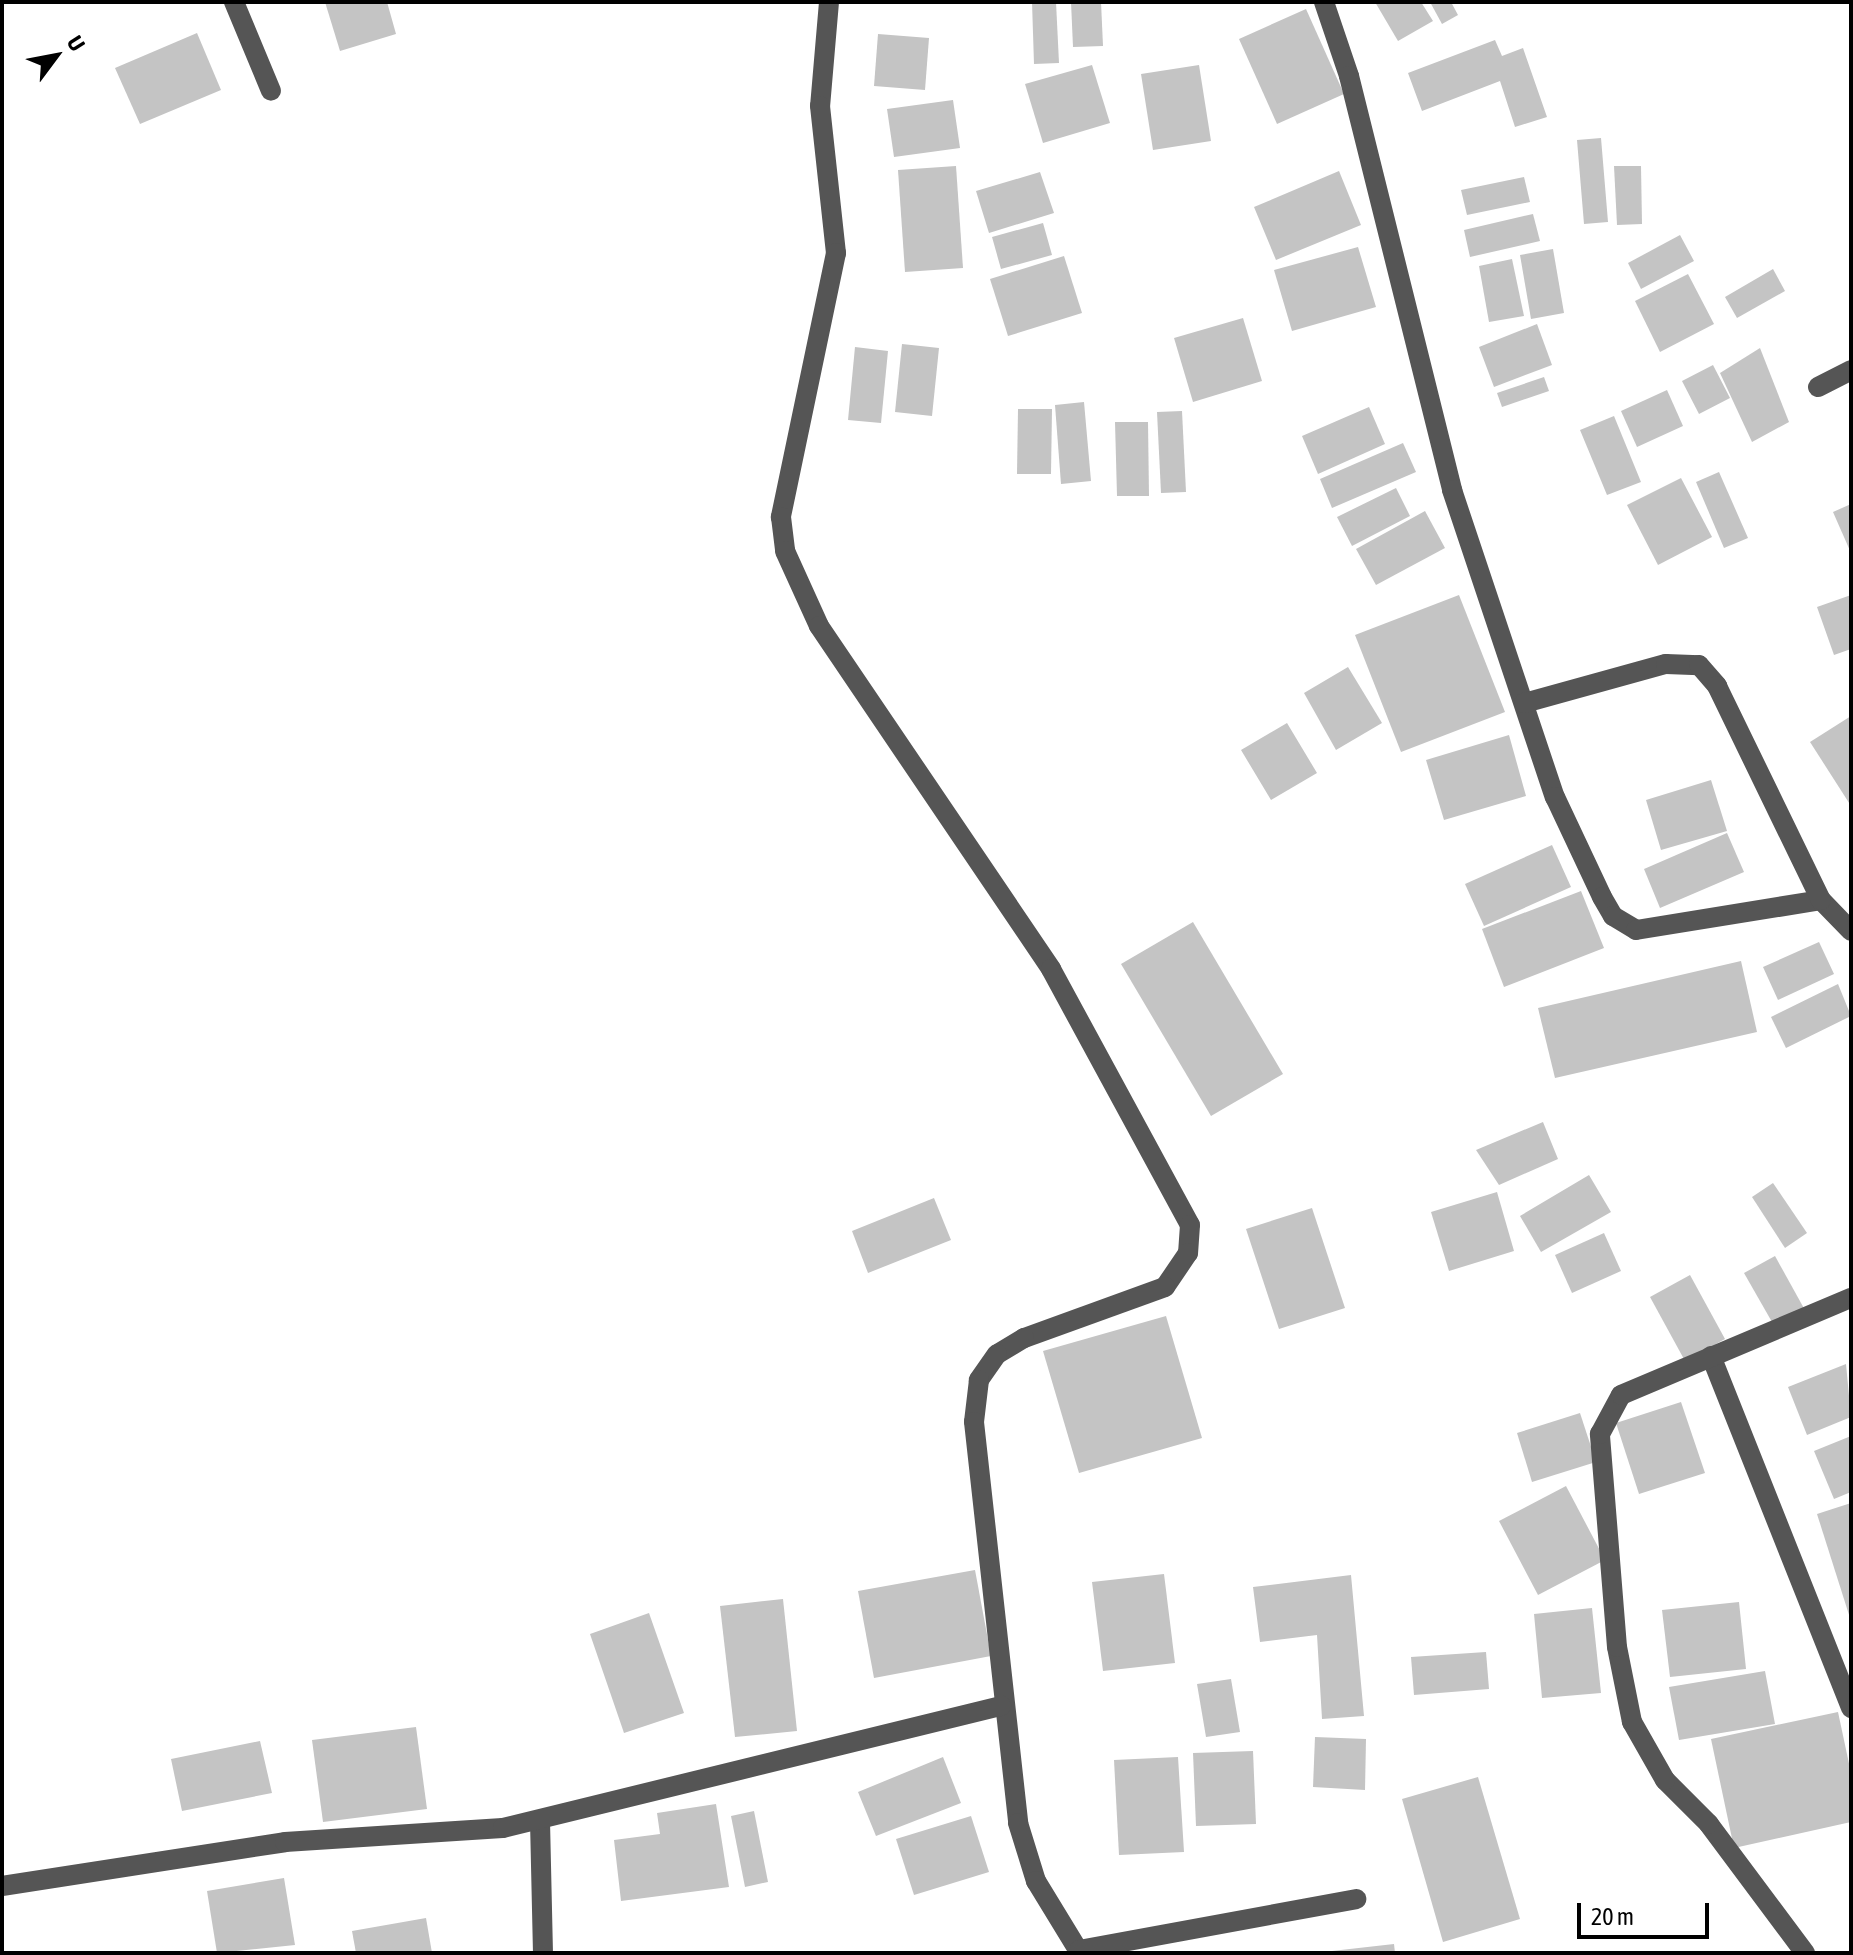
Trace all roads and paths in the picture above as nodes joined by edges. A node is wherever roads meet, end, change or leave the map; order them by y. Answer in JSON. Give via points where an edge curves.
{"nodes":[{"id":1,"x":234,"y":2,"type":"edge"},
{"id":2,"x":829,"y":2,"type":"edge"},
{"id":3,"x":1324,"y":2,"type":"edge"},
{"id":4,"x":271,"y":91,"type":"dead end"},
{"id":5,"x":1851,"y":370,"type":"edge"},
{"id":6,"x":1818,"y":387,"type":"dead end"},
{"id":7,"x":1524,"y":703,"type":"junction"},
{"id":8,"x":1821,"y":900,"type":"junction"},
{"id":9,"x":1851,"y":931,"type":"edge"},
{"id":10,"x":1851,"y":1298,"type":"edge"},
{"id":11,"x":1711,"y":1356,"type":"junction"},
{"id":12,"x":1845,"y":1672,"type":"edge"},
{"id":13,"x":1001,"y":1706,"type":"junction"},
{"id":14,"x":1851,"y":1708,"type":"edge"},
{"id":15,"x":540,"y":1821,"type":"junction"},
{"id":16,"x":2,"y":1886,"type":"edge"},
{"id":17,"x":1356,"y":1899,"type":"dead end"},
{"id":18,"x":1079,"y":1951,"type":"edge"},
{"id":19,"x":543,"y":1953,"type":"edge"},
{"id":20,"x":1805,"y":1953,"type":"edge"}],
"edges":[{"from":1,"to":4,"type":"street"},
{"from":2,"to":13,"type":"street","via":[[820,106],[836,253],[781,517],[785,551],[819,626],[1051,969],[1190,1225],[1188,1253],[1165,1287],[1024,1338],[997,1354],[979,1380],[974,1422]]},
{"from":3,"to":7,"type":"street","via":[[1349,76],[1444,461]]},
{"from":5,"to":6,"type":"street"},
{"from":7,"to":8,"type":"street","via":[[1555,797],[1602,897],[1623,925],[1636,930]]},
{"from":7,"to":8,"type":"street","via":[[1666,664],[1699,665],[1717,686]]},
{"from":8,"to":9,"type":"street"},
{"from":10,"to":11,"type":"street"},
{"from":11,"to":12,"type":"street"},
{"from":11,"to":20,"type":"street","via":[[1621,1395],[1600,1434],[1622,1686],[1645,1750]]},
{"from":12,"to":14,"type":"street"},
{"from":13,"to":15,"type":"street"},
{"from":13,"to":18,"type":"street","via":[[1018,1823],[1036,1881]]},
{"from":15,"to":16,"type":"street","via":[[438,1837],[285,1842]]},
{"from":15,"to":19,"type":"street"},
{"from":17,"to":18,"type":"street"}]}
